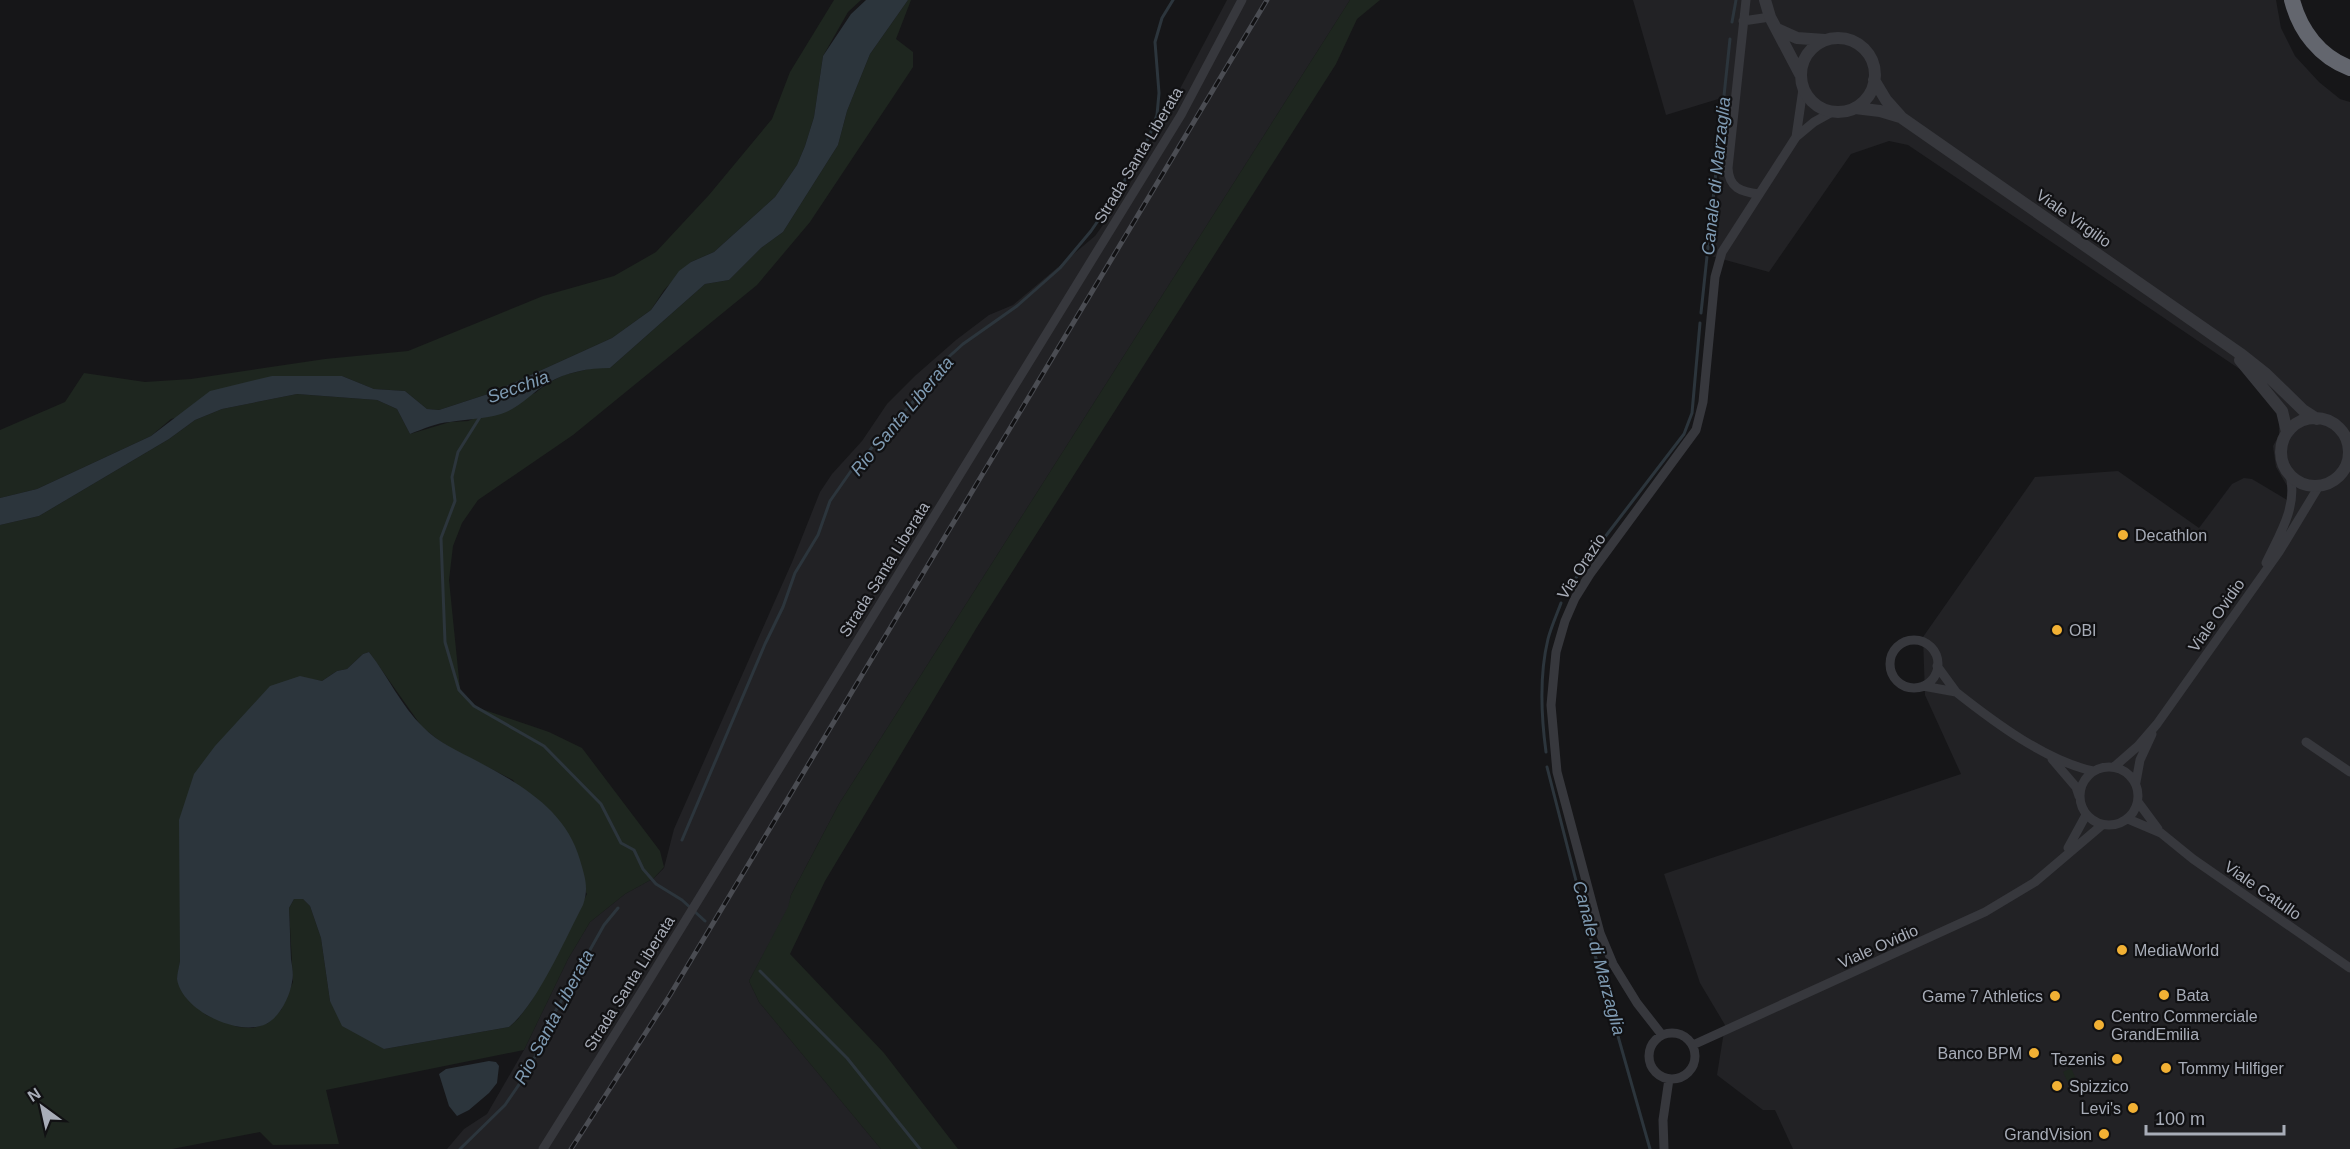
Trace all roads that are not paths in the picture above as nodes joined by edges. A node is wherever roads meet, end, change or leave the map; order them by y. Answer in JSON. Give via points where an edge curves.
{"nodes":[{"id":1,"x":1242,"y":0,"type":"edge"},
{"id":2,"x":1746,"y":0,"type":"edge"},
{"id":3,"x":1765,"y":0,"type":"edge"},
{"id":4,"x":2292,"y":0,"type":"edge"},
{"id":5,"x":2300,"y":0,"type":"edge"},
{"id":6,"x":1770,"y":16,"type":"junction"},
{"id":7,"x":1743,"y":21,"type":"junction"},
{"id":8,"x":1778,"y":29,"type":"junction"},
{"id":9,"x":1825,"y":40,"type":"junction"},
{"id":10,"x":2350,"y":61,"type":"edge"},
{"id":11,"x":2350,"y":68,"type":"edge"},
{"id":12,"x":1800,"y":74,"type":"junction"},
{"id":13,"x":1874,"y":80,"type":"junction"},
{"id":14,"x":1803,"y":89,"type":"junction"},
{"id":15,"x":1855,"y":108,"type":"junction"},
{"id":16,"x":1832,"y":112,"type":"junction"},
{"id":17,"x":1902,"y":118,"type":"junction"},
{"id":18,"x":1796,"y":137,"type":"junction"},
{"id":19,"x":1759,"y":194,"type":"junction"},
{"id":20,"x":2227,"y":345,"type":"junction"},
{"id":21,"x":2317,"y":418,"type":"junction"},
{"id":22,"x":2287,"y":432,"type":"junction"},
{"id":23,"x":2347,"y":435,"type":"edge"},
{"id":24,"x":2348,"y":464,"type":"edge"},
{"id":25,"x":2290,"y":475,"type":"junction"},
{"id":26,"x":2319,"y":486,"type":"junction"},
{"id":27,"x":2258,"y":581,"type":"junction"},
{"id":28,"x":1937,"y":666,"type":"junction"},
{"id":29,"x":1923,"y":686,"type":"junction"},
{"id":30,"x":1956,"y":693,"type":"junction"},
{"id":31,"x":2157,"y":724,"type":"junction"},
{"id":32,"x":2306,"y":742,"type":"dead end"},
{"id":33,"x":2044,"y":751,"type":"junction"},
{"id":34,"x":2114,"y":767,"type":"junction"},
{"id":35,"x":2093,"y":771,"type":"junction"},
{"id":36,"x":2350,"y":772,"type":"edge"},
{"id":37,"x":2136,"y":782,"type":"junction"},
{"id":38,"x":2080,"y":797,"type":"junction"},
{"id":39,"x":2138,"y":802,"type":"junction"},
{"id":40,"x":2086,"y":814,"type":"junction"},
{"id":41,"x":2128,"y":819,"type":"junction"},
{"id":42,"x":2102,"y":825,"type":"junction"},
{"id":43,"x":2161,"y":834,"type":"junction"},
{"id":44,"x":2064,"y":855,"type":"junction"},
{"id":45,"x":2350,"y":968,"type":"edge"},
{"id":46,"x":1662,"y":1035,"type":"junction"},
{"id":47,"x":1693,"y":1046,"type":"junction"},
{"id":48,"x":1669,"y":1079,"type":"junction"},
{"id":49,"x":543,"y":1149,"type":"edge"},
{"id":50,"x":1664,"y":1149,"type":"edge"}],
"edges":[{"from":1,"to":49,"type":"street","name":"Strada Santa Liberata","via":[[1181,115]]},
{"from":2,"to":7,"type":"street"},
{"from":3,"to":6,"type":"street"},
{"from":4,"to":11,"type":"highway","via":[[2310,38],[2326,55]]},
{"from":5,"to":10,"type":"highway","via":[[2314,33]]},
{"from":6,"to":7,"type":"street"},
{"from":6,"to":8,"type":"street"},
{"from":7,"to":19,"type":"street","via":[[1728,175],[1738,190]]},
{"from":8,"to":9,"type":"street","via":[[1797,38]]},
{"from":8,"to":12,"type":"street"},
{"from":9,"to":12,"type":"street","via":[[1810,50]]},
{"from":9,"to":13,"type":"street","via":[[1845,39],[1858,44],[1871,60]]},
{"from":12,"to":14,"type":"street"},
{"from":13,"to":15,"type":"street","via":[[1868,97]]},
{"from":13,"to":17,"type":"street","name":"Viale Virgilio"},
{"from":14,"to":16,"type":"street","via":[[1812,102]]},
{"from":14,"to":18,"type":"street","name":"Via Orazio"},
{"from":15,"to":16,"type":"street"},
{"from":15,"to":17,"type":"street","name":"Viale Virgilio"},
{"from":16,"to":18,"type":"street","name":"Via Orazio"},
{"from":17,"to":20,"type":"street","name":"Viale Virgilio"},
{"from":18,"to":19,"type":"street","name":"Via Orazio"},
{"from":19,"to":46,"type":"street","name":"Via Orazio","via":[[1718,264],[1703,402],[1696,430],[1590,573],[1568,614],[1556,652],[1551,705],[1554,757],[1592,903],[1612,964]]},
{"from":20,"to":21,"type":"street","name":"Viale Virgilio"},
{"from":20,"to":22,"type":"street","name":"Viale Virgilio","via":[[2275,400]]},
{"from":21,"to":22,"type":"street","via":[[2300,422]]},
{"from":21,"to":23,"type":"street","via":[[2332,423]]},
{"from":22,"to":25,"type":"street","via":[[2281,455]]},
{"from":23,"to":24,"type":"street"},
{"from":24,"to":26,"type":"street","via":[[2335,479]]},
{"from":25,"to":26,"type":"street","via":[[2303,484]]},
{"from":25,"to":27,"type":"street","name":"Viale Ovidio","via":[[2290,508]]},
{"from":26,"to":27,"type":"street","name":"Viale Ovidio"},
{"from":27,"to":31,"type":"street","name":"Viale Ovidio"},
{"from":28,"to":29,"type":"street","via":[[1933,678]]},
{"from":28,"to":29,"type":"street","via":[[1934,651],[1920,641],[1903,643],[1894,651],[1890,668],[1895,679],[1905,686]]},
{"from":28,"to":30,"type":"street"},
{"from":29,"to":30,"type":"street"},
{"from":30,"to":33,"type":"street"},
{"from":31,"to":34,"type":"street","name":"Viale Ovidio"},
{"from":31,"to":37,"type":"street","name":"Viale Ovidio","via":[[2140,760]]},
{"from":32,"to":36,"type":"street"},
{"from":33,"to":35,"type":"street"},
{"from":33,"to":38,"type":"street","via":[[2069,778]]},
{"from":34,"to":35,"type":"street"},
{"from":34,"to":37,"type":"street"},
{"from":35,"to":38,"type":"street","via":[[2083,782]]},
{"from":37,"to":39,"type":"street"},
{"from":38,"to":40,"type":"street"},
{"from":39,"to":41,"type":"street"},
{"from":39,"to":43,"type":"street","name":"Viale Catullo"},
{"from":40,"to":42,"type":"street"},
{"from":40,"to":44,"type":"street","name":"Viale Ovidio"},
{"from":41,"to":42,"type":"street"},
{"from":41,"to":43,"type":"street","name":"Viale Catullo"},
{"from":42,"to":44,"type":"street","name":"Viale Ovidio"},
{"from":43,"to":45,"type":"street","name":"Viale Catullo"},
{"from":44,"to":47,"type":"street","name":"Viale Ovidio","via":[[2023,890],[1960,925]]},
{"from":46,"to":47,"type":"street","via":[[1676,1033]]},
{"from":46,"to":48,"type":"street","via":[[1651,1046],[1649,1060],[1656,1073]]},
{"from":47,"to":48,"type":"street","via":[[1695,1059],[1689,1072]]},
{"from":48,"to":50,"type":"street","via":[[1663,1120]]}]}
